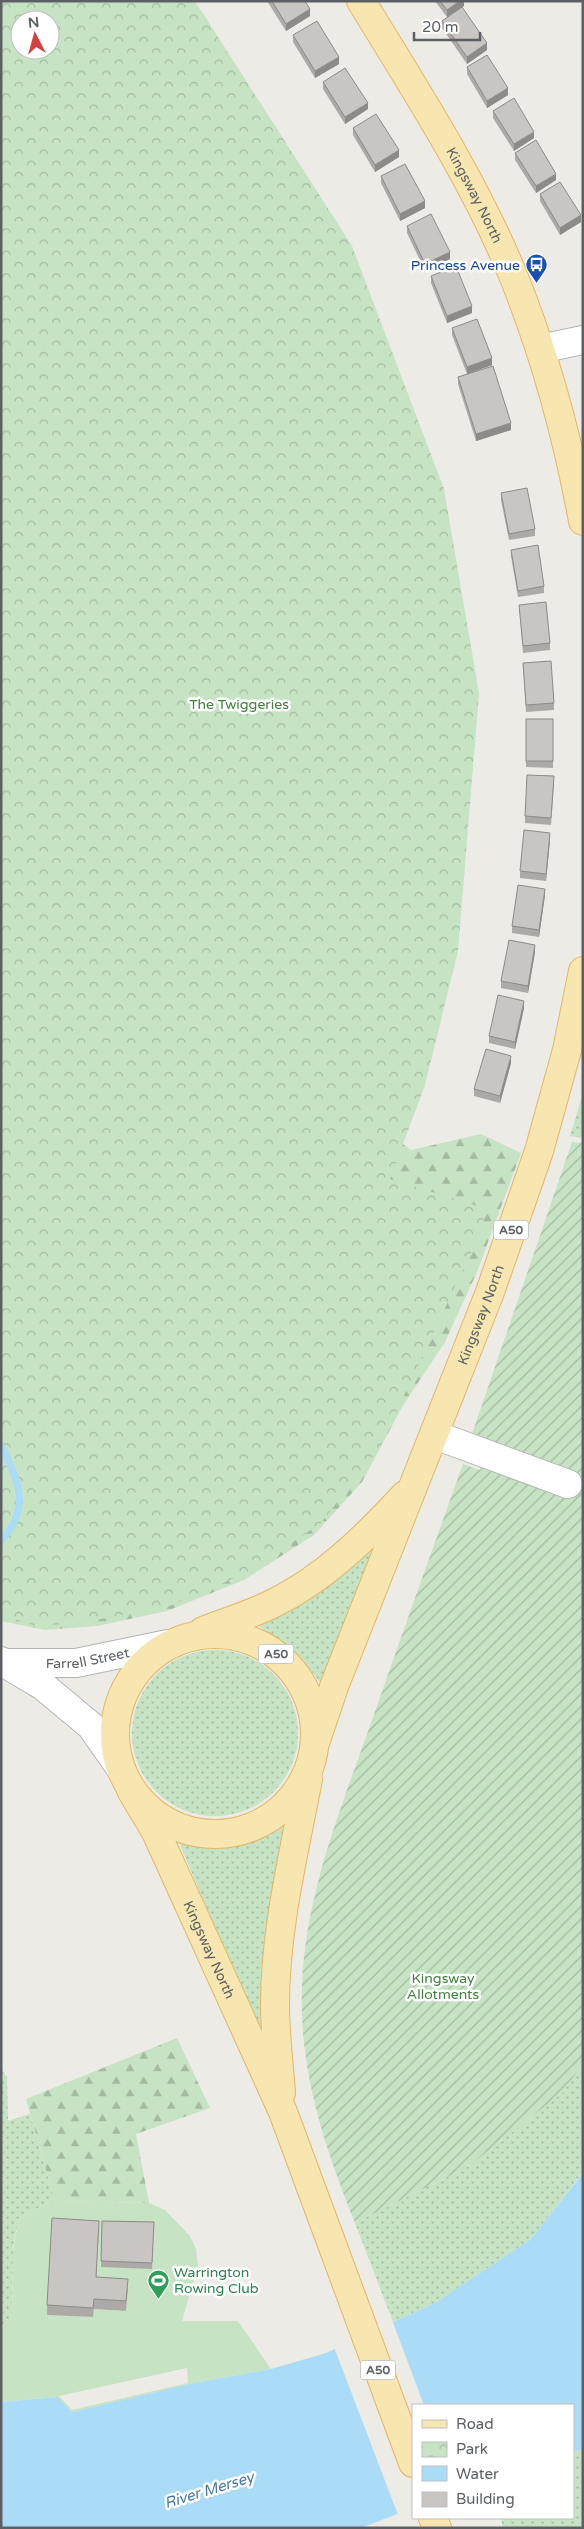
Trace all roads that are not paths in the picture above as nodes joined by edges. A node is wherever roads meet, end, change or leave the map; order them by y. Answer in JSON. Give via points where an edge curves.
{"nodes":[{"id":1,"x":362,"y":1,"type":"edge"},
{"id":2,"x":583,"y":340,"type":"edge"},
{"id":3,"x":540,"y":349,"type":"junction"},
{"id":4,"x":583,"y":521,"type":"edge"},
{"id":5,"x":583,"y":971,"type":"edge"},
{"id":6,"x":435,"y":1436,"type":"junction"},
{"id":7,"x":416,"y":1482,"type":"junction"},
{"id":8,"x":568,"y":1484,"type":"dead end"},
{"id":9,"x":179,"y":1640,"type":"junction"},
{"id":10,"x":4,"y":1662,"type":"edge"},
{"id":11,"x":314,"y":1751,"type":"junction"},
{"id":12,"x":126,"y":1779,"type":"junction"},
{"id":13,"x":283,"y":2112,"type":"junction"},
{"id":14,"x":412,"y":2460,"type":"edge"}],
"edges":[{"from":1,"to":3,"type":"main road","name":"Kingsway North","via":[[457,163],[514,279]]},
{"from":2,"to":3,"type":"street"},
{"from":3,"to":4,"type":"main road","name":"Kingsway North","via":[[574,474]]},
{"from":5,"to":6,"type":"main road","name":"Kingsway North","number":"A50","via":[[567,1050],[539,1152]]},
{"from":6,"to":7,"type":"main road","name":"Kingsway North","number":"A50"},
{"from":6,"to":8,"type":"street"},
{"from":7,"to":9,"type":"main road","name":"Kingsway North","number":"A50","via":[[369,1533],[328,1570],[272,1604]]},
{"from":7,"to":11,"type":"main road","name":"Kingsway North","number":"A50","via":[[336,1684]]},
{"from":9,"to":10,"type":"street","name":"Farrell Street","via":[[76,1663]]},
{"from":9,"to":11,"type":"main road","number":"A50","via":[[221,1633],[252,1640],[279,1656],[300,1680],[313,1709]]},
{"from":9,"to":12,"type":"main road","number":"A50","via":[[145,1662],[127,1684],[117,1712],[114,1741]]},
{"from":10,"to":12,"type":"street","name":"Farrell Street","via":[[43,1686],[92,1726]]},
{"from":11,"to":12,"type":"main road","number":"A50","via":[[297,1792],[274,1815],[246,1829],[230,1832],[214,1834],[182,1829],[153,1813]]},
{"from":11,"to":13,"type":"main road","name":"Kingsway North","number":"A50","via":[[279,1947],[275,2005]]},
{"from":12,"to":13,"type":"main road","name":"Kingsway North","number":"A50","via":[[156,1832]]},
{"from":13,"to":14,"type":"main road","name":"Kingsway North","number":"A50"}]}
